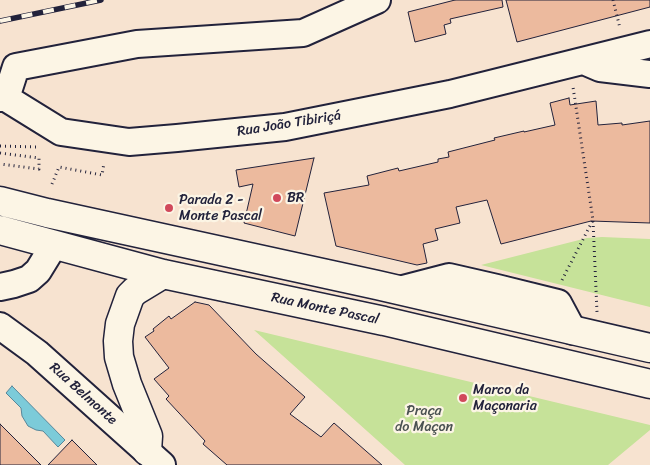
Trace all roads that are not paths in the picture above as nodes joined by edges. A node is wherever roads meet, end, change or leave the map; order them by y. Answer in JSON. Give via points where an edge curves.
{"nodes":[{"id":1,"x":377,"y":0,"type":"edge"},
{"id":2,"x":650,"y":44,"type":"edge"},
{"id":3,"x":583,"y":61,"type":"junction"},
{"id":4,"x":650,"y":74,"type":"edge"},
{"id":5,"x":3,"y":98,"type":"edge"},
{"id":6,"x":2,"y":202,"type":"edge"},
{"id":7,"x":0,"y":230,"type":"edge"},
{"id":8,"x":54,"y":245,"type":"junction"},
{"id":9,"x":163,"y":274,"type":"junction"},
{"id":10,"x":0,"y":288,"type":"edge"},
{"id":11,"x":0,"y":326,"type":"edge"},
{"id":12,"x":650,"y":348,"type":"edge"},
{"id":13,"x":650,"y":384,"type":"edge"},
{"id":14,"x":155,"y":458,"type":"edge"}],
"edges":[{"from":1,"to":5,"type":"street","via":[[303,33],[137,44],[16,67]]},
{"from":2,"to":3,"type":"street","name":"Rua João Tibiriçá"},
{"from":3,"to":4,"type":"street","via":[[600,68]]},
{"from":3,"to":5,"type":"street","name":"Rua João Tibiriçá","via":[[450,94],[285,127],[129,142],[61,132]]},
{"from":6,"to":12,"type":"main road"},
{"from":7,"to":8,"type":"main road","name":"Rua Monte Pascal"},
{"from":8,"to":9,"type":"main road","name":"Rua Monte Pascal"},
{"from":8,"to":10,"type":"street","via":[[38,271],[29,279]]},
{"from":9,"to":13,"type":"main road","name":"Rua Monte Pascal","via":[[384,321]]},
{"from":9,"to":14,"type":"main road","via":[[130,296],[118,340],[127,384]]},
{"from":11,"to":14,"type":"street","name":"Rua Belmonte","via":[[37,353]]}]}
